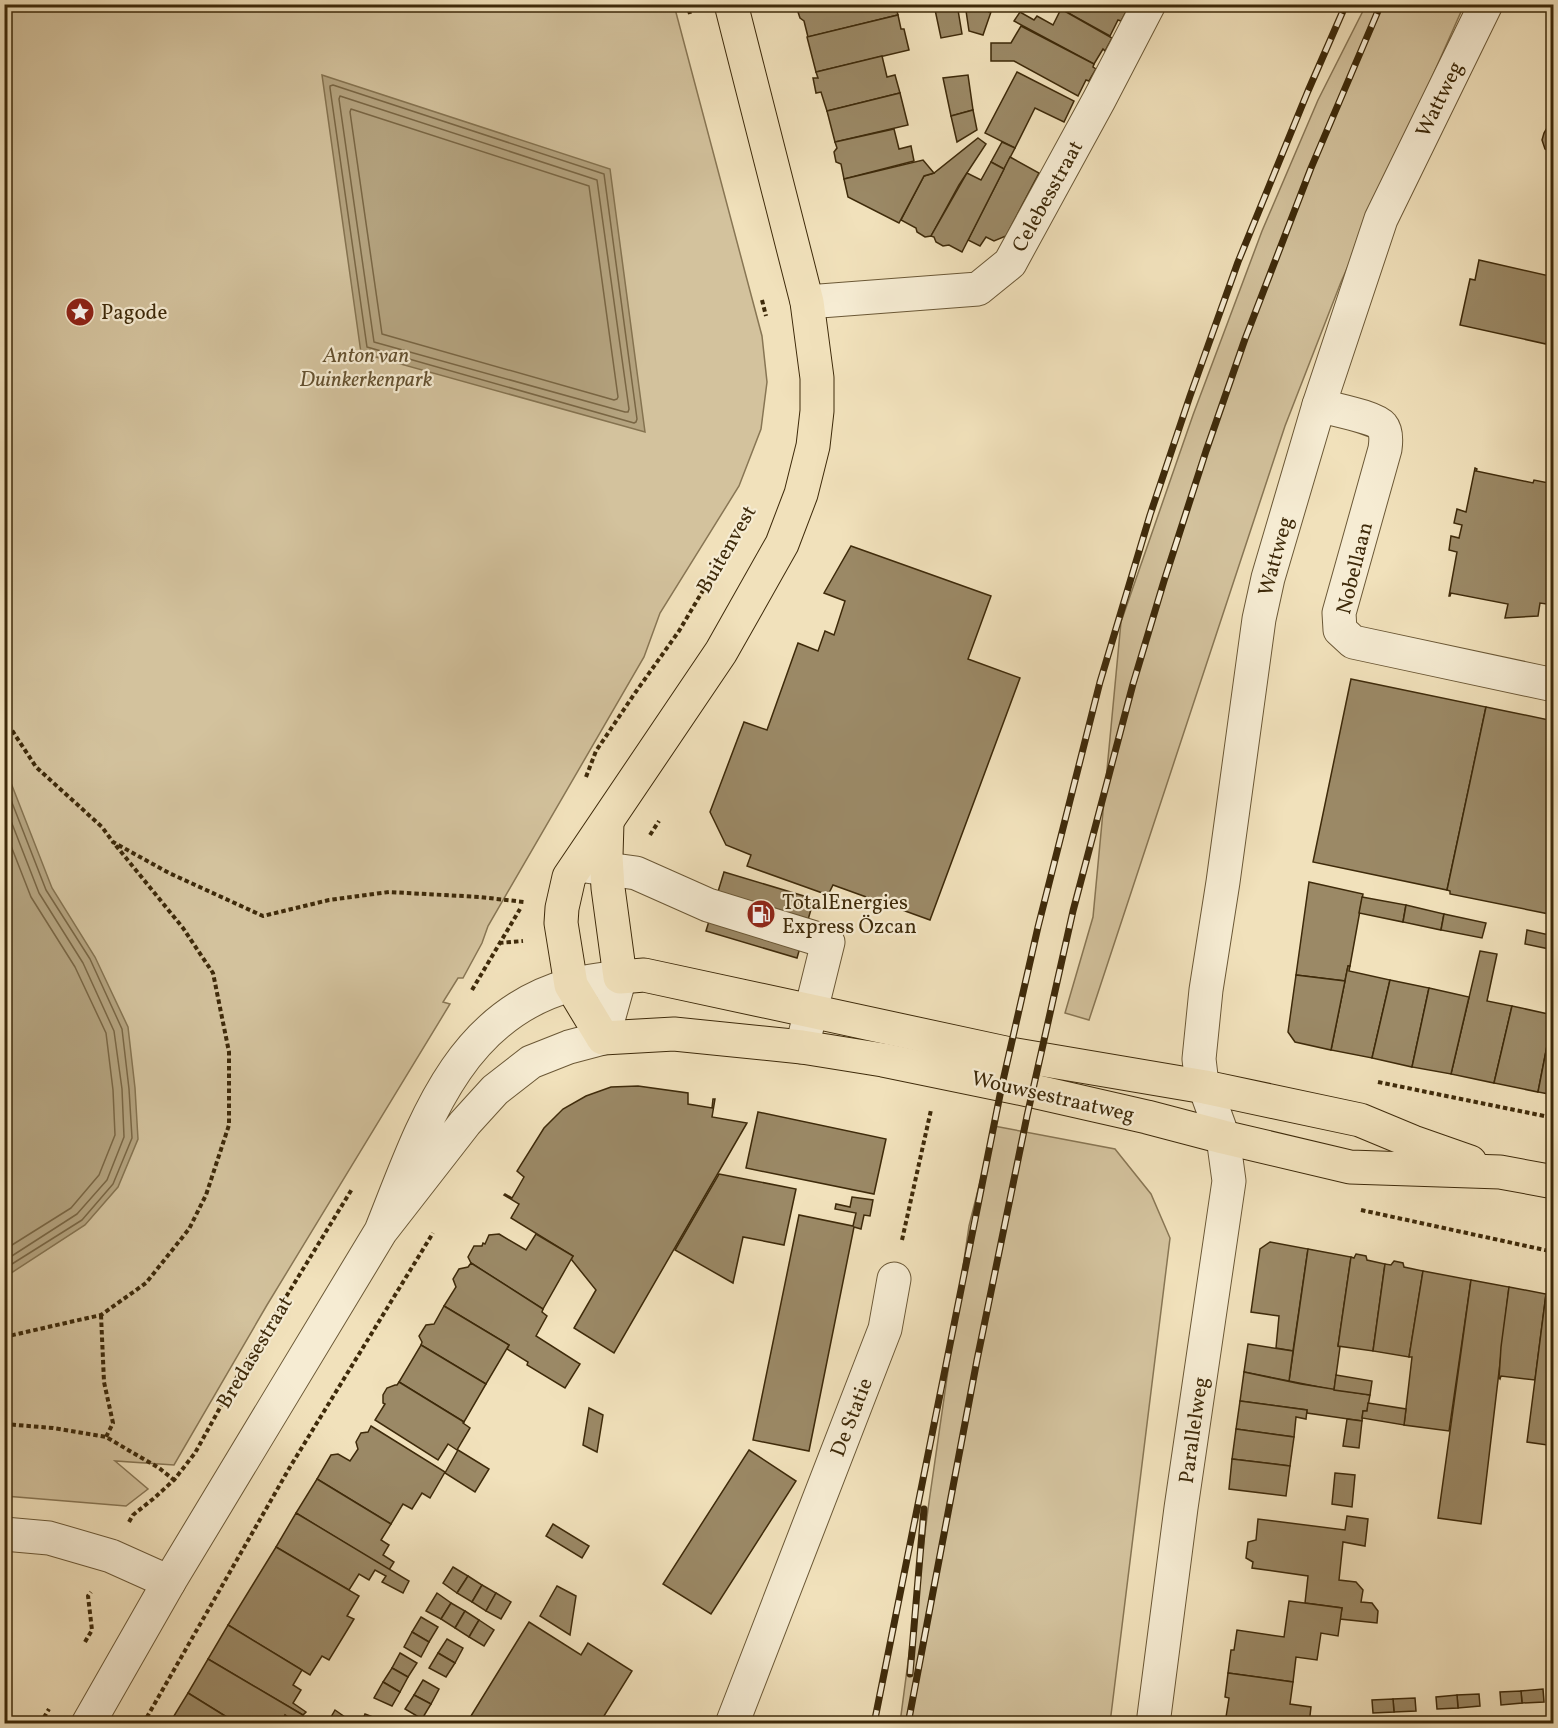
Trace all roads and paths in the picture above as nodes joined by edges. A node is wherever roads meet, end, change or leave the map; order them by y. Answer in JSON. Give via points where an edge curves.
{"nodes":[{"id":1,"x":687,"y":4,"type":"edge"},
{"id":2,"x":730,"y":4,"type":"edge"},
{"id":3,"x":1149,"y":4,"type":"edge"},
{"id":4,"x":1486,"y":4,"type":"edge"},
{"id":5,"x":692,"y":21,"type":"dead end"},
{"id":6,"x":759,"y":290,"type":"dead end"},
{"id":7,"x":807,"y":302,"type":"junction"},
{"id":8,"x":766,"y":319,"type":"dead end"},
{"id":9,"x":1319,"y":405,"type":"junction"},
{"id":10,"x":752,"y":507,"type":"dead end"},
{"id":11,"x":1554,"y":685,"type":"edge"},
{"id":12,"x":4,"y":718,"type":"edge"},
{"id":13,"x":585,"y":781,"type":"dead end"},
{"id":14,"x":113,"y":842,"type":"junction"},
{"id":15,"x":592,"y":867,"type":"junction"},
{"id":16,"x":620,"y":977,"type":"junction"},
{"id":17,"x":571,"y":985,"type":"junction"},
{"id":18,"x":468,"y":995,"type":"dead end"},
{"id":19,"x":809,"y":1011,"type":"junction"},
{"id":20,"x":603,"y":1038,"type":"junction"},
{"id":21,"x":802,"y":1047,"type":"junction"},
{"id":22,"x":1205,"y":1088,"type":"junction"},
{"id":23,"x":933,"y":1099,"type":"dead end"},
{"id":24,"x":1223,"y":1137,"type":"junction"},
{"id":25,"x":1500,"y":1172,"type":"junction"},
{"id":26,"x":1554,"y":1182,"type":"edge"},
{"id":27,"x":355,"y":1183,"type":"dead end"},
{"id":28,"x":1357,"y":1209,"type":"dead end"},
{"id":29,"x":437,"y":1227,"type":"dead end"},
{"id":30,"x":381,"y":1231,"type":"junction"},
{"id":31,"x":1554,"y":1252,"type":"edge"},
{"id":32,"x":894,"y":1279,"type":"joint"},
{"id":33,"x":101,"y":1315,"type":"junction"},
{"id":34,"x":4,"y":1337,"type":"edge"},
{"id":35,"x":4,"y":1424,"type":"edge"},
{"id":36,"x":106,"y":1437,"type":"junction"},
{"id":37,"x":174,"y":1480,"type":"junction"},
{"id":38,"x":4,"y":1534,"type":"edge"},
{"id":39,"x":111,"y":1556,"type":"junction"},
{"id":40,"x":170,"y":1582,"type":"junction"},
{"id":41,"x":83,"y":1647,"type":"dead end"},
{"id":42,"x":51,"y":1705,"type":"dead end"},
{"id":43,"x":40,"y":1724,"type":"edge"},
{"id":44,"x":88,"y":1724,"type":"edge"},
{"id":45,"x":143,"y":1724,"type":"edge"},
{"id":46,"x":732,"y":1724,"type":"edge"},
{"id":47,"x":1153,"y":1724,"type":"edge"}],
"edges":[{"from":1,"to":5,"type":"path"},
{"from":2,"to":7,"type":"main road","name":"Buitenvest"},
{"from":3,"to":7,"type":"street","name":"Celebesstraat","via":[[1010,263],[978,289]]},
{"from":4,"to":9,"type":"street","name":"Wattweg","via":[[1381,219]]},
{"from":6,"to":8,"type":"path"},
{"from":7,"to":15,"type":"main road","name":"Buitenvest","via":[[817,378],[817,411],[801,494],[782,544],[721,652],[587,849]]},
{"from":9,"to":11,"type":"street","name":"Nobellaan","via":[[1372,419],[1382,425],[1386,436],[1339,613],[1341,630],[1353,642]]},
{"from":9,"to":22,"type":"street","name":"Wattweg","via":[[1259,619],[1202,1032],[1200,1067]]},
{"from":10,"to":13,"type":"path","name":"Buitenvest","via":[[679,631],[596,751]]},
{"from":12,"to":14,"type":"path","via":[[36,767],[102,827]]},
{"from":14,"to":18,"type":"path","via":[[169,873],[263,916],[328,900],[389,892],[525,902]]},
{"from":14,"to":33,"type":"path","via":[[183,928],[213,973],[229,1052],[229,1125],[206,1195],[189,1229],[146,1283]]},
{"from":15,"to":16,"type":"main road"},
{"from":15,"to":17,"type":"main road","name":"Buitenvest","via":[[569,877],[562,908]]},
{"from":15,"to":19,"type":"street","via":[[636,873],[708,905],[828,942]]},
{"from":16,"to":17,"type":"street"},
{"from":16,"to":19,"type":"main road","name":"Wouwsestraatweg","via":[[644,975]]},
{"from":16,"to":20,"type":"street"},
{"from":17,"to":20,"type":"main road","name":"Buitenvest"},
{"from":17,"to":30,"type":"street","via":[[530,1000],[477,1041],[451,1075],[424,1125]]},
{"from":19,"to":21,"type":"street"},
{"from":19,"to":22,"type":"main road","name":"Wouwsestraatweg","via":[[1010,1054]]},
{"from":20,"to":21,"type":"main road","name":"Wouwsestraatweg","via":[[675,1034]]},
{"from":20,"to":30,"type":"street","via":[[531,1062],[495,1090]]},
{"from":21,"to":24,"type":"main road","name":"Wouwsestraatweg","via":[[964,1076]]},
{"from":22,"to":24,"type":"street","name":"Wattweg"},
{"from":22,"to":25,"type":"main road","name":"Wouwsestraatweg","via":[[1360,1120]]},
{"from":23,"to":32,"type":"path"},
{"from":24,"to":25,"type":"main road","name":"Wouwsestraatweg","via":[[1350,1167]]},
{"from":24,"to":47,"type":"street","name":"Parallelweg","via":[[1229,1181]]},
{"from":25,"to":26,"type":"main road","name":"Wouwsestraatweg"},
{"from":27,"to":37,"type":"path","name":"Bredasestraat","via":[[195,1453]]},
{"from":28,"to":31,"type":"path"},
{"from":29,"to":45,"type":"path","via":[[290,1467]]},
{"from":30,"to":40,"type":"street"},
{"from":32,"to":46,"type":"street","name":"De Statie","via":[[885,1329]]},
{"from":33,"to":34,"type":"path"},
{"from":33,"to":36,"type":"path","via":[[105,1382],[113,1423]]},
{"from":35,"to":36,"type":"path"},
{"from":36,"to":37,"type":"path"},
{"from":37,"to":39,"type":"path","name":"Bredasestraat","via":[[133,1515]]},
{"from":38,"to":39,"type":"street","via":[[49,1538]]},
{"from":39,"to":40,"type":"street"},
{"from":39,"to":41,"type":"path","name":"Bredasestraat","via":[[88,1596],[92,1630]]},
{"from":40,"to":44,"type":"street"},
{"from":42,"to":43,"type":"path"}]}
